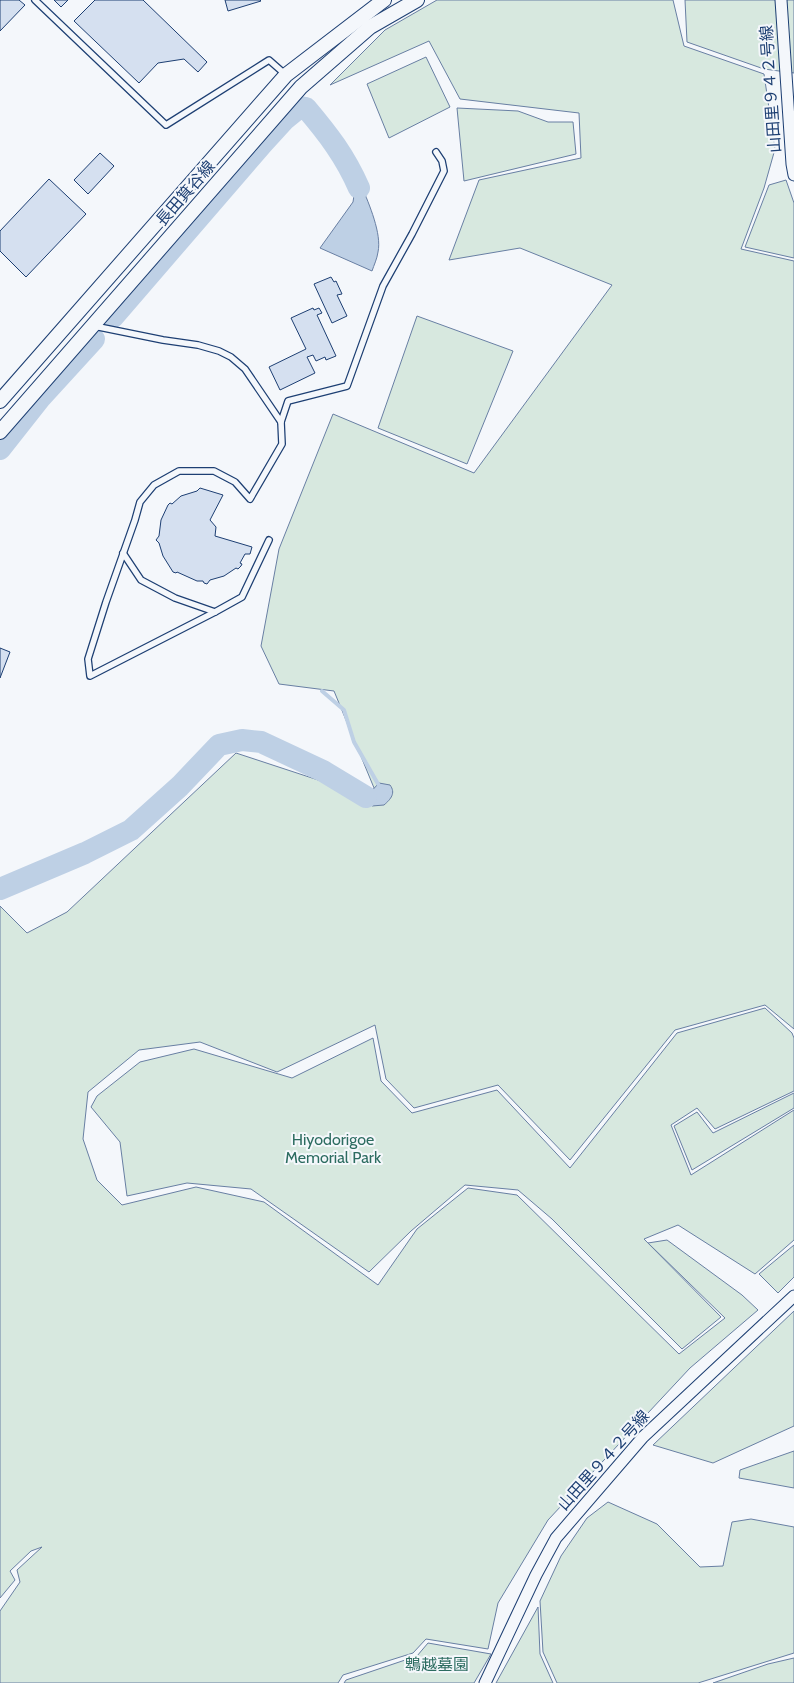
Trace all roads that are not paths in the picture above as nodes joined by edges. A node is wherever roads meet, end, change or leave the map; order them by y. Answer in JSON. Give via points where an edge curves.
{"nodes":[{"id":1,"x":35,"y":0,"type":"edge"},
{"id":2,"x":384,"y":0,"type":"edge"},
{"id":3,"x":417,"y":0,"type":"edge"},
{"id":4,"x":781,"y":0,"type":"edge"},
{"id":5,"x":794,"y":40,"type":"edge"},
{"id":6,"x":784,"y":52,"type":"junction"},
{"id":7,"x":286,"y":75,"type":"junction"},
{"id":8,"x":436,"y":152,"type":"dead end"},
{"id":9,"x":794,"y":175,"type":"edge"},
{"id":10,"x":92,"y":326,"type":"junction"},
{"id":11,"x":0,"y":401,"type":"edge"},
{"id":12,"x":281,"y":422,"type":"junction"},
{"id":13,"x":0,"y":432,"type":"edge"},
{"id":14,"x":268,"y":540,"type":"dead end"},
{"id":15,"x":123,"y":553,"type":"junction"},
{"id":16,"x":215,"y":612,"type":"junction"},
{"id":17,"x":794,"y":1296,"type":"edge"},
{"id":18,"x":485,"y":1683,"type":"edge"}],
"edges":[{"from":1,"to":7,"type":"lane","via":[[166,125],[269,60]]},
{"from":2,"to":7,"type":"street","name":"長田箕谷線"},
{"from":3,"to":10,"type":"street","name":"長田箕谷線","via":[[370,27],[300,87]]},
{"from":4,"to":6,"type":"street","name":"山田里９４２号線"},
{"from":5,"to":6,"type":"street"},
{"from":6,"to":9,"type":"street","name":"山田里９４２号線"},
{"from":7,"to":11,"type":"street","name":"長田箕谷線"},
{"from":8,"to":12,"type":"lane","via":[[444,171],[383,286],[347,386],[288,401]]},
{"from":10,"to":12,"type":"lane","via":[[219,351],[245,369]]},
{"from":10,"to":13,"type":"street","name":"長田箕谷線"},
{"from":12,"to":15,"type":"lane","via":[[282,444],[250,499],[235,482],[220,473],[179,471],[154,485],[140,502]]},
{"from":14,"to":16,"type":"lane","via":[[242,597]]},
{"from":15,"to":16,"type":"lane","via":[[141,580],[175,598]]},
{"from":15,"to":16,"type":"lane","via":[[88,659],[90,676]]},
{"from":17,"to":18,"type":"street","name":"山田里９４２号線","via":[[643,1437],[556,1538]]}]}
